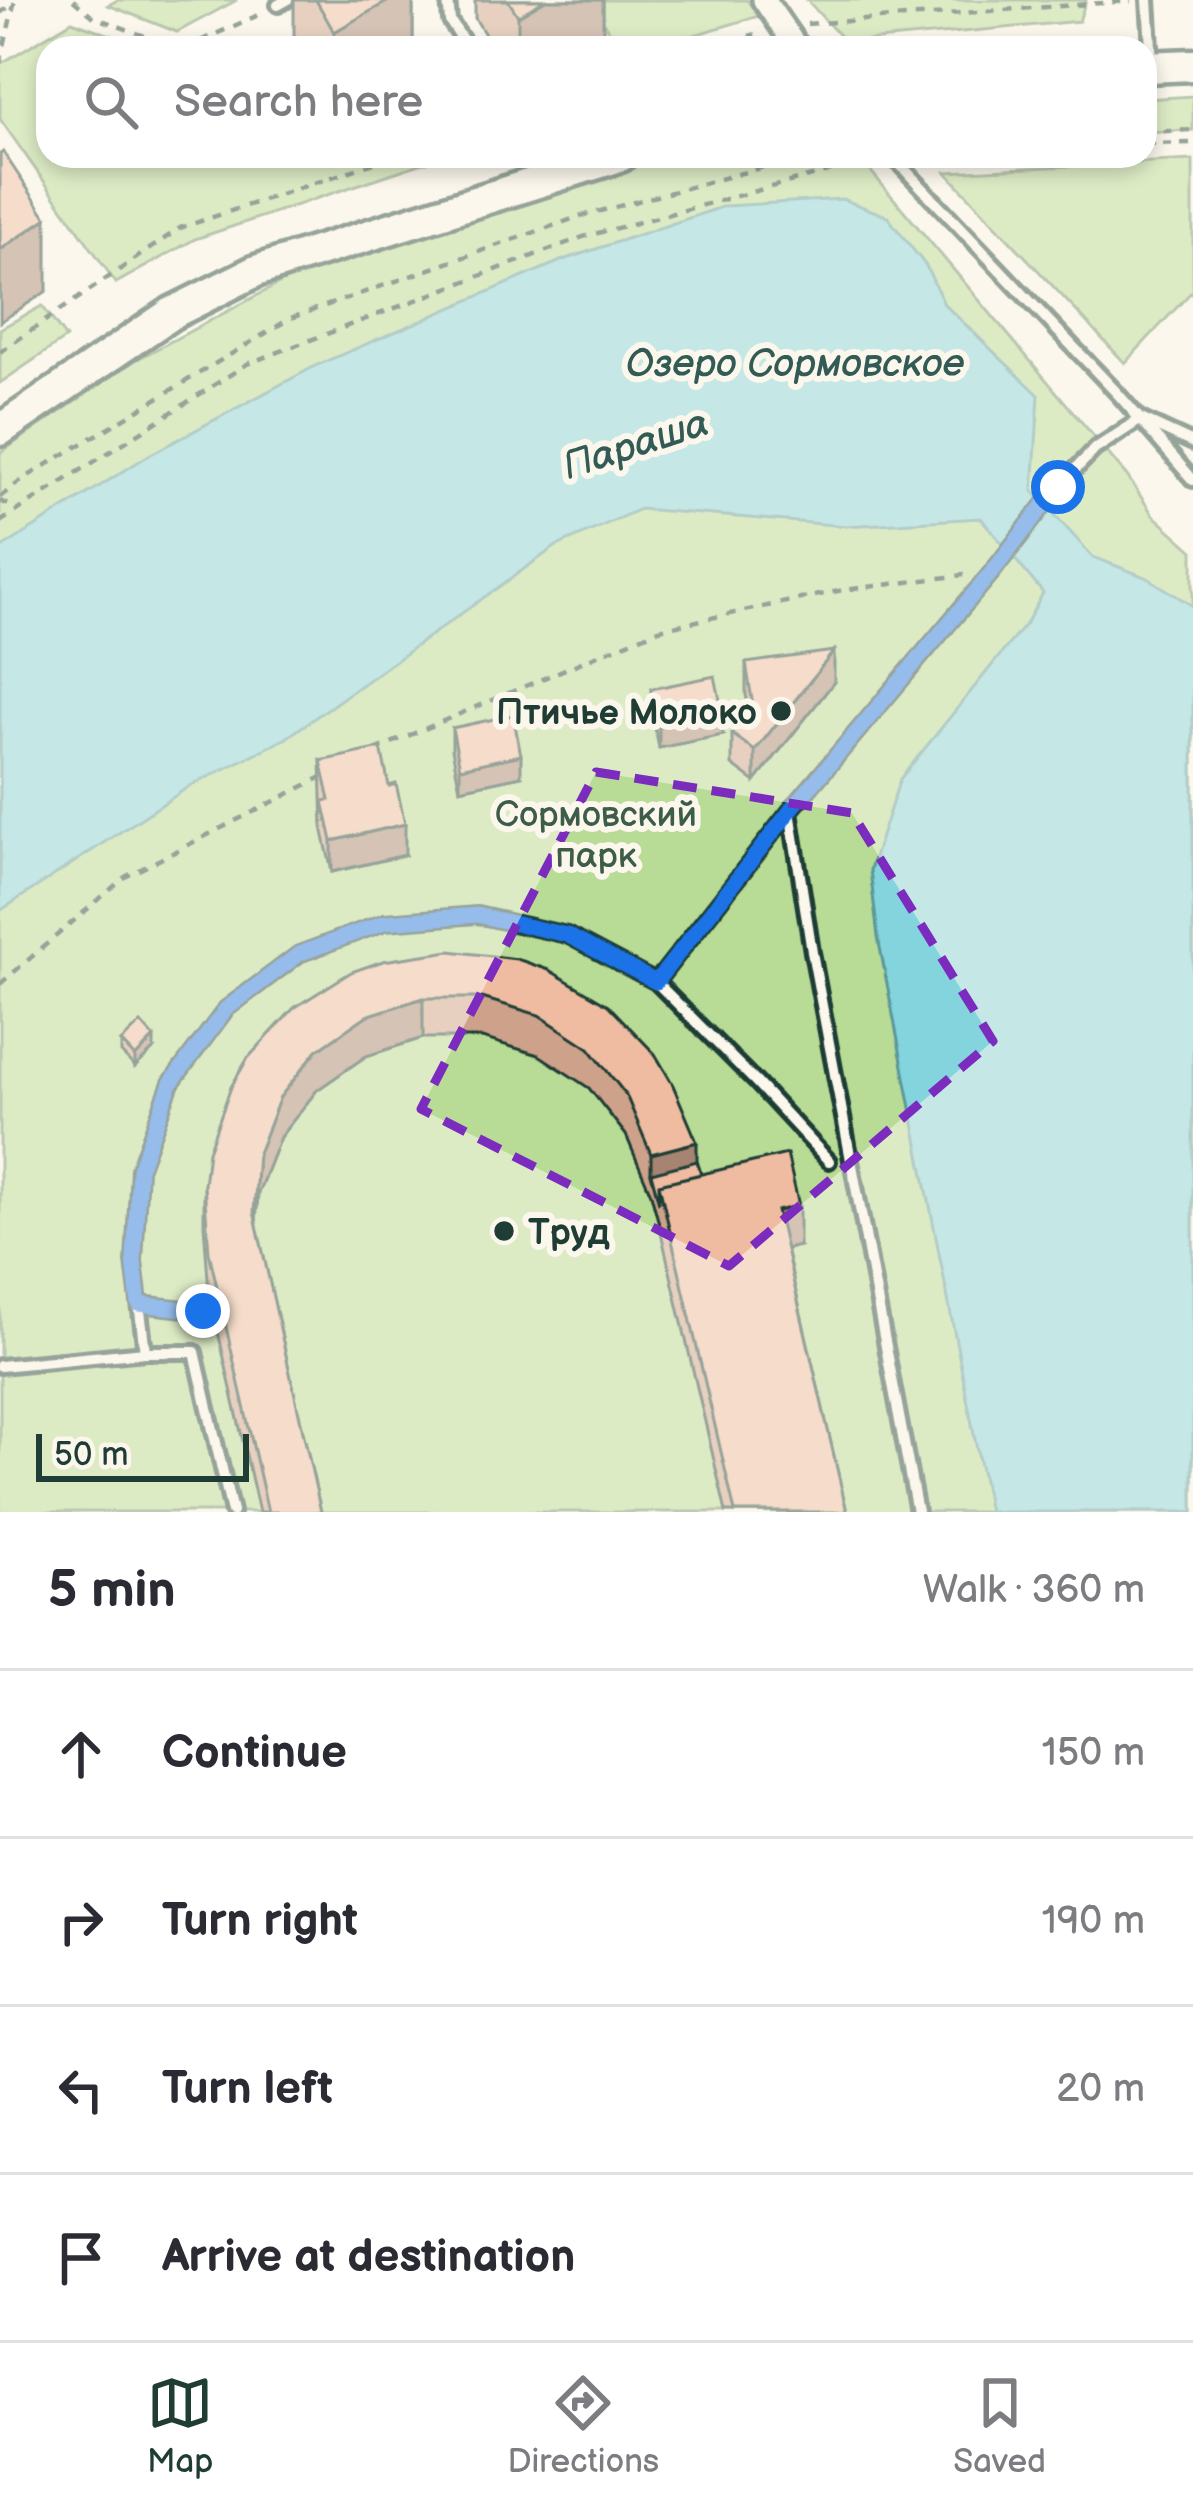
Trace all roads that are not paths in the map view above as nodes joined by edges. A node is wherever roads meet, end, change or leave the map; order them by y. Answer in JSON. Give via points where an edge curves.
{"nodes":[{"id":1,"x":448,"y":0,"type":"edge"},
{"id":2,"x":764,"y":0,"type":"edge"},
{"id":3,"x":1144,"y":0,"type":"edge"},
{"id":4,"x":460,"y":36,"type":"edge"},
{"id":5,"x":789,"y":36,"type":"edge"},
{"id":6,"x":1147,"y":36,"type":"edge"},
{"id":7,"x":1193,"y":65,"type":"edge"},
{"id":8,"x":1157,"y":67,"type":"edge"},
{"id":9,"x":582,"y":168,"type":"edge"},
{"id":10,"x":903,"y":168,"type":"edge"},
{"id":11,"x":1142,"y":419,"type":"junction"},
{"id":12,"x":0,"y":430,"type":"edge"},
{"id":13,"x":1193,"y":442,"type":"edge"},
{"id":14,"x":1193,"y":480,"type":"edge"},
{"id":15,"x":790,"y":811,"type":"junction"},
{"id":16,"x":656,"y":982,"type":"junction"},
{"id":17,"x":829,"y":1161,"type":"dead end"},
{"id":18,"x":139,"y":1304,"type":"junction"},
{"id":19,"x":203,"y":1311,"type":"dead end"},
{"id":20,"x":145,"y":1352,"type":"junction"},
{"id":21,"x":0,"y":1366,"type":"edge"},
{"id":22,"x":232,"y":1512,"type":"edge"},
{"id":23,"x":917,"y":1512,"type":"edge"}],
"edges":[{"from":1,"to":4,"type":"lane"},
{"from":2,"to":5,"type":"street"},
{"from":3,"to":6,"type":"lane"},
{"from":7,"to":8,"type":"street"},
{"from":9,"to":12,"type":"street","via":[[256,271],[172,313]]},
{"from":10,"to":11,"type":"lane"},
{"from":11,"to":13,"type":"lane"},
{"from":11,"to":14,"type":"lane"},
{"from":11,"to":15,"type":"lane","via":[[1095,449],[1058,487]]},
{"from":15,"to":16,"type":"lane"},
{"from":15,"to":23,"type":"lane"},
{"from":16,"to":17,"type":"lane"},
{"from":16,"to":18,"type":"lane","via":[[567,935],[477,915],[385,922],[299,954],[226,1009],[171,1083],[139,1169]]},
{"from":18,"to":19,"type":"lane"},
{"from":18,"to":20,"type":"lane"},
{"from":20,"to":21,"type":"lane"},
{"from":20,"to":22,"type":"lane","via":[[196,1352]]}]}
